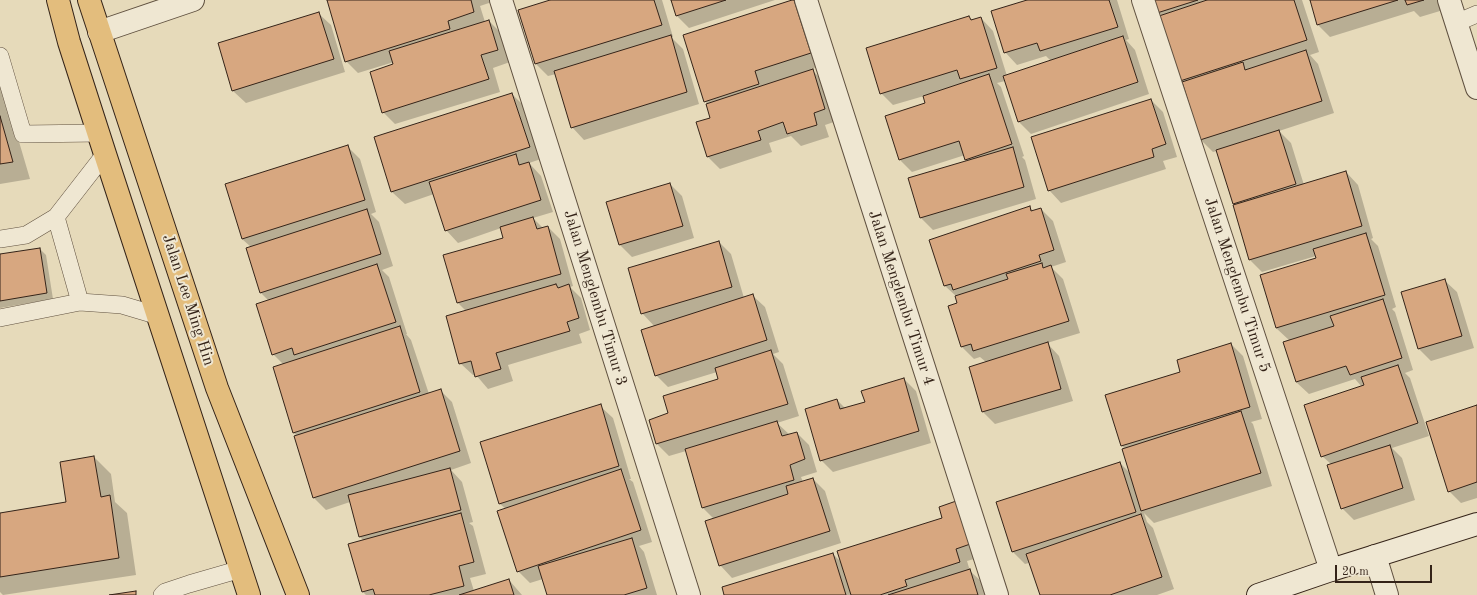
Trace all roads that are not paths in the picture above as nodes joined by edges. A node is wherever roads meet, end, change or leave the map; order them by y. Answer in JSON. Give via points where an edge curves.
{"nodes":[{"id":1,"x":58,"y":0,"type":"edge"},
{"id":2,"x":89,"y":0,"type":"edge"},
{"id":3,"x":193,"y":0,"type":"edge"},
{"id":4,"x":502,"y":0,"type":"edge"},
{"id":5,"x":806,"y":0,"type":"edge"},
{"id":6,"x":1143,"y":0,"type":"edge"},
{"id":7,"x":1449,"y":0,"type":"edge"},
{"id":8,"x":1477,"y":14,"type":"edge"},
{"id":9,"x":1456,"y":23,"type":"junction"},
{"id":10,"x":99,"y":32,"type":"junction"},
{"id":11,"x":0,"y":56,"type":"edge"},
{"id":12,"x":1477,"y":88,"type":"edge"},
{"id":13,"x":99,"y":133,"type":"junction"},
{"id":14,"x":105,"y":154,"type":"junction"},
{"id":15,"x":56,"y":217,"type":"junction"},
{"id":16,"x":0,"y":239,"type":"edge"},
{"id":17,"x":80,"y":302,"type":"junction"},
{"id":18,"x":159,"y":316,"type":"junction"},
{"id":19,"x":0,"y":318,"type":"edge"},
{"id":20,"x":1477,"y":524,"type":"edge"},
{"id":21,"x":1375,"y":556,"type":"junction"},
{"id":22,"x":241,"y":569,"type":"junction"},
{"id":23,"x":1331,"y":570,"type":"junction"},
{"id":24,"x":162,"y":595,"type":"edge"},
{"id":25,"x":249,"y":595,"type":"edge"},
{"id":26,"x":298,"y":595,"type":"edge"},
{"id":27,"x":689,"y":595,"type":"edge"},
{"id":28,"x":997,"y":595,"type":"edge"},
{"id":29,"x":1258,"y":595,"type":"edge"},
{"id":30,"x":1387,"y":595,"type":"edge"}],
"edges":[{"from":1,"to":13,"type":"main road","name":"Jalan Lee Ming Hin"},
{"from":2,"to":10,"type":"main road","name":"Jalan Lee Ming Hin"},
{"from":3,"to":10,"type":"street"},
{"from":4,"to":27,"type":"street","name":"Jalan Menglembu Timur 3"},
{"from":5,"to":28,"type":"street","name":"Jalan Menglembu Timur 4"},
{"from":6,"to":23,"type":"street","name":"Jalan Menglembu Timur 5"},
{"from":7,"to":9,"type":"street"},
{"from":8,"to":9,"type":"lane"},
{"from":9,"to":12,"type":"street"},
{"from":10,"to":26,"type":"main road","name":"Jalan Lee Ming Hin","via":[[217,388]]},
{"from":11,"to":13,"type":"lane","via":[[23,134]]},
{"from":13,"to":14,"type":"main road","name":"Jalan Lee Ming Hin"},
{"from":14,"to":15,"type":"lane"},
{"from":14,"to":18,"type":"main road","name":"Jalan Lee Ming Hin"},
{"from":15,"to":16,"type":"lane","via":[[26,235]]},
{"from":15,"to":17,"type":"lane"},
{"from":17,"to":18,"type":"lane","via":[[122,305]]},
{"from":17,"to":19,"type":"lane"},
{"from":18,"to":22,"type":"main road","name":"Jalan Lee Ming Hin"},
{"from":20,"to":21,"type":"street"},
{"from":21,"to":23,"type":"street"},
{"from":21,"to":30,"type":"street"},
{"from":22,"to":24,"type":"lane","via":[[189,584]]},
{"from":22,"to":25,"type":"main road","name":"Jalan Lee Ming Hin"},
{"from":23,"to":29,"type":"street"}]}
